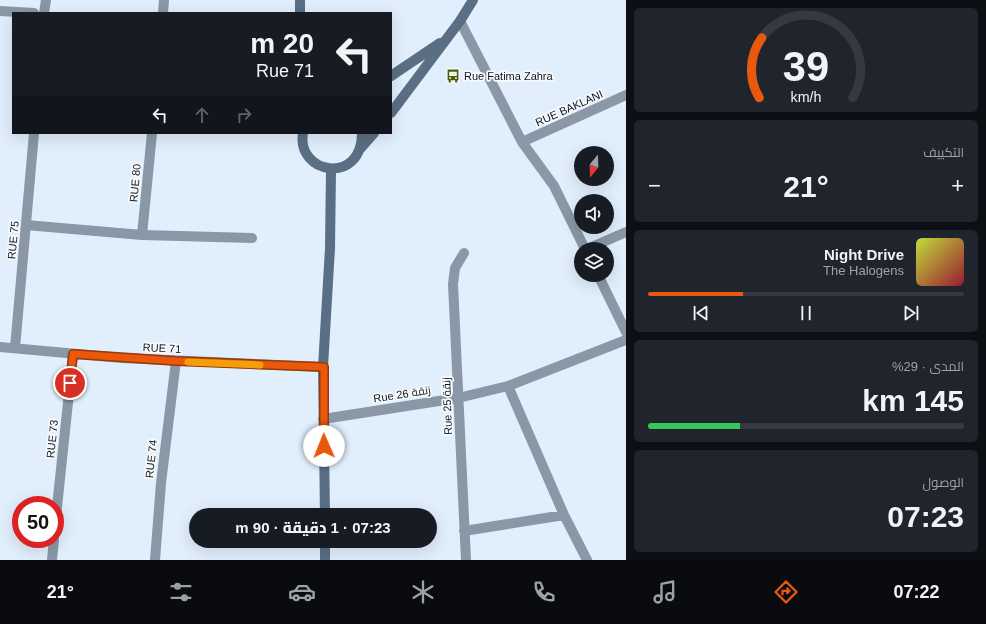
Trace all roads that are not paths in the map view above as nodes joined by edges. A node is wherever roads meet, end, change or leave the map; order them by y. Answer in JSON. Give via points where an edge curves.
{"nodes":[{"id":1,"x":46,"y":0,"type":"edge"},
{"id":2,"x":164,"y":0,"type":"edge"},
{"id":3,"x":300,"y":0,"type":"edge"},
{"id":4,"x":473,"y":0,"type":"edge"},
{"id":5,"x":0,"y":11,"type":"edge"},
{"id":6,"x":17,"y":12,"type":"edge"},
{"id":7,"x":44,"y":12,"type":"edge"},
{"id":8,"x":163,"y":12,"type":"edge"},
{"id":9,"x":300,"y":12,"type":"edge"},
{"id":10,"x":460,"y":21,"type":"junction"},
{"id":11,"x":448,"y":37,"type":"junction"},
{"id":12,"x":392,"y":75,"type":"edge"},
{"id":13,"x":626,"y":95,"type":"edge"},
{"id":14,"x":392,"y":111,"type":"edge"},
{"id":15,"x":34,"y":134,"type":"edge"},
{"id":16,"x":152,"y":134,"type":"edge"},
{"id":17,"x":303,"y":134,"type":"edge"},
{"id":18,"x":362,"y":134,"type":"edge"},
{"id":19,"x":373,"y":134,"type":"edge"},
{"id":20,"x":522,"y":142,"type":"junction"},
{"id":21,"x":361,"y":148,"type":"junction"},
{"id":22,"x":331,"y":169,"type":"junction"},
{"id":23,"x":26,"y":225,"type":"junction"},
{"id":24,"x":626,"y":232,"type":"edge"},
{"id":25,"x":142,"y":235,"type":"junction"},
{"id":26,"x":252,"y":238,"type":"dead end"},
{"id":27,"x":582,"y":242,"type":"edge"},
{"id":28,"x":602,"y":242,"type":"edge"},
{"id":29,"x":464,"y":253,"type":"dead end"},
{"id":30,"x":601,"y":282,"type":"edge"},
{"id":31,"x":626,"y":332,"type":"edge"},
{"id":32,"x":626,"y":340,"type":"edge"},
{"id":33,"x":0,"y":347,"type":"edge"},
{"id":34,"x":15,"y":348,"type":"junction"},
{"id":35,"x":73,"y":354,"type":"junction"},
{"id":36,"x":176,"y":361,"type":"junction"},
{"id":37,"x":324,"y":367,"type":"junction"},
{"id":38,"x":508,"y":386,"type":"junction"},
{"id":39,"x":458,"y":398,"type":"junction"},
{"id":40,"x":323,"y":419,"type":"junction"},
{"id":41,"x":58,"y":496,"type":"edge"},
{"id":42,"x":324,"y":508,"type":"edge"},
{"id":43,"x":564,"y":515,"type":"junction"},
{"id":44,"x":464,"y":531,"type":"junction"},
{"id":45,"x":53,"y":548,"type":"edge"},
{"id":46,"x":325,"y":548,"type":"edge"},
{"id":47,"x":52,"y":560,"type":"edge"},
{"id":48,"x":155,"y":560,"type":"edge"},
{"id":49,"x":325,"y":560,"type":"edge"},
{"id":50,"x":466,"y":560,"type":"edge"},
{"id":51,"x":587,"y":560,"type":"edge"}],
"edges":[{"from":1,"to":7,"type":"street"},
{"from":2,"to":8,"type":"street"},
{"from":3,"to":9,"type":"main road"},
{"from":4,"to":10,"type":"main road"},
{"from":5,"to":6,"type":"street"},
{"from":10,"to":11,"type":"main road"},
{"from":10,"to":20,"type":"street"},
{"from":11,"to":12,"type":"main road"},
{"from":11,"to":14,"type":"main road"},
{"from":13,"to":20,"type":"street","name":"RUE BAKLANI"},
{"from":15,"to":23,"type":"street","name":"RUE 75"},
{"from":16,"to":25,"type":"street","name":"RUE 80"},
{"from":17,"to":22,"type":"main road","via":[[304,150],[310,159],[320,166]]},
{"from":18,"to":21,"type":"main road"},
{"from":19,"to":21,"type":"main road"},
{"from":20,"to":27,"type":"street","via":[[554,186]]},
{"from":21,"to":22,"type":"main road","via":[[350,164]]},
{"from":22,"to":37,"type":"main road"},
{"from":23,"to":25,"type":"street"},
{"from":23,"to":34,"type":"street","name":"RUE 75"},
{"from":24,"to":28,"type":"street"},
{"from":25,"to":26,"type":"street"},
{"from":29,"to":39,"type":"street","name":"Rue 25 زنقة","via":[[455,268],[453,284]]},
{"from":30,"to":31,"type":"street"},
{"from":32,"to":38,"type":"street","name":"Rue 26 زنقة"},
{"from":33,"to":34,"type":"street","name":"RUE 71"},
{"from":34,"to":35,"type":"street","name":"RUE 71"},
{"from":35,"to":36,"type":"street","name":"RUE 71"},
{"from":35,"to":41,"type":"street","name":"RUE 73"},
{"from":36,"to":37,"type":"street","name":"RUE 71"},
{"from":36,"to":48,"type":"street","name":"RUE 74","via":[[161,483]]},
{"from":37,"to":40,"type":"main road"},
{"from":38,"to":39,"type":"street","name":"Rue 26 زنقة"},
{"from":38,"to":43,"type":"street"},
{"from":39,"to":40,"type":"street","name":"Rue 26 زنقة"},
{"from":39,"to":44,"type":"street","name":"Rue 25 زنقة"},
{"from":40,"to":42,"type":"main road"},
{"from":43,"to":44,"type":"street"},
{"from":43,"to":51,"type":"street"},
{"from":44,"to":50,"type":"street","name":"Rue 25 زنقة"},
{"from":45,"to":47,"type":"street"},
{"from":46,"to":49,"type":"main road"}]}
